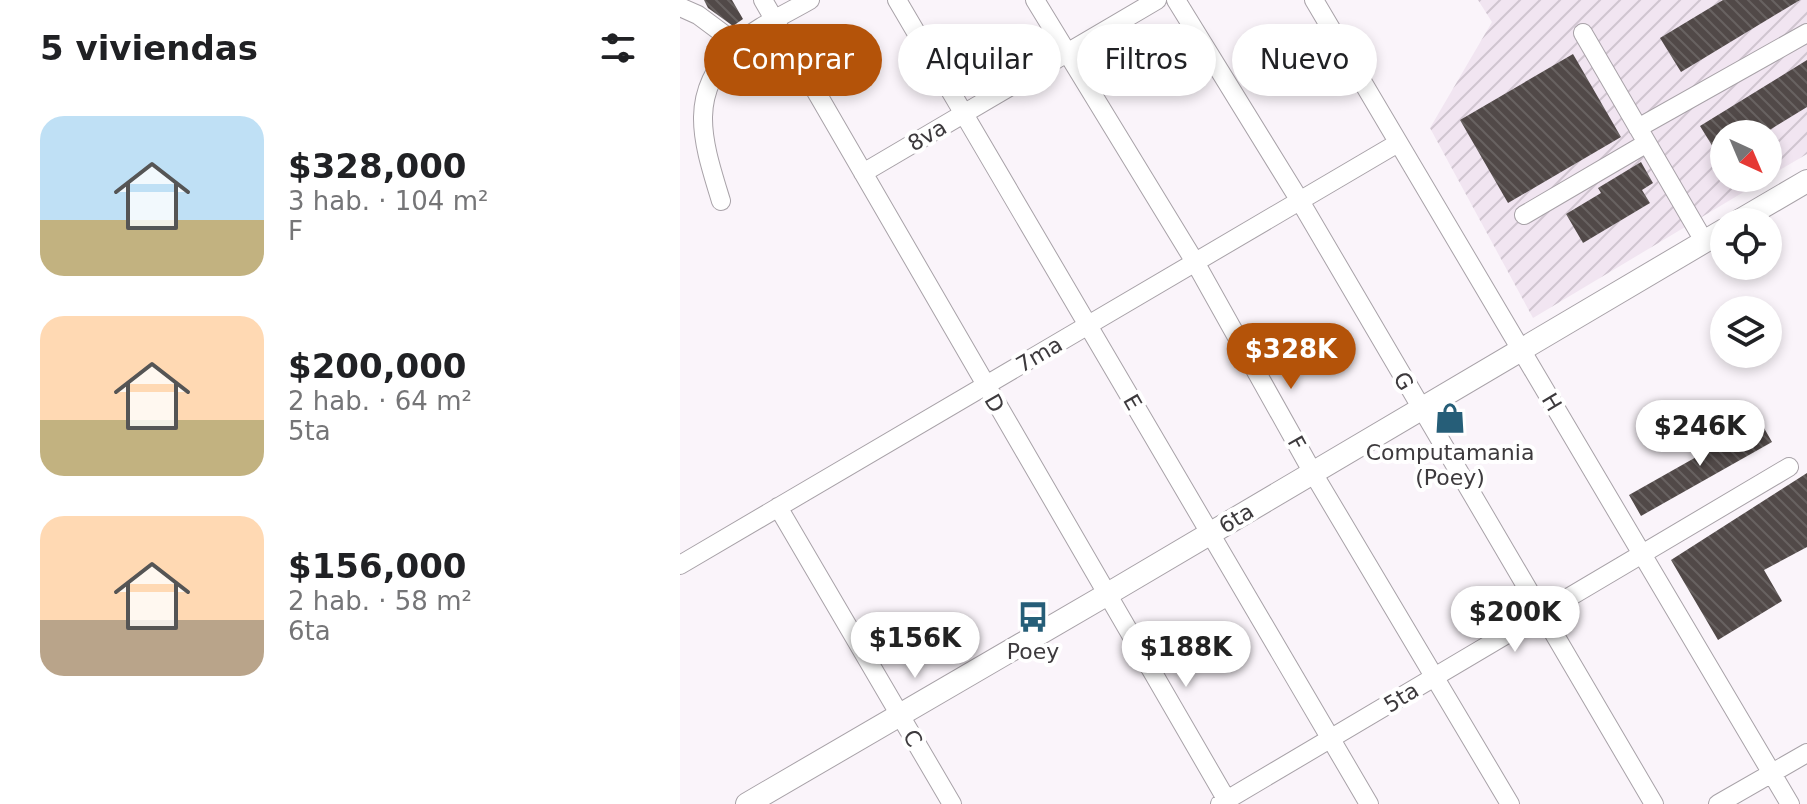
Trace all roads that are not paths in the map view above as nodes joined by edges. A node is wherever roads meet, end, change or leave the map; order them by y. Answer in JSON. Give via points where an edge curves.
{"nodes":[{"id":1,"x":763,"y":0,"type":"edge"},
{"id":2,"x":810,"y":0,"type":"edge"},
{"id":3,"x":897,"y":0,"type":"edge"},
{"id":4,"x":1035,"y":0,"type":"edge"},
{"id":5,"x":1157,"y":0,"type":"edge"},
{"id":6,"x":1176,"y":0,"type":"edge"},
{"id":7,"x":1314,"y":0,"type":"edge"},
{"id":8,"x":680,"y":7,"type":"edge"},
{"id":9,"x":776,"y":20,"type":"junction"},
{"id":10,"x":710,"y":24,"type":"edge"},
{"id":11,"x":770,"y":24,"type":"edge"},
{"id":12,"x":1583,"y":33,"type":"dead end"},
{"id":13,"x":1807,"y":33,"type":"edge"},
{"id":14,"x":1067,"y":53,"type":"junction"},
{"id":15,"x":706,"y":96,"type":"edge"},
{"id":16,"x":964,"y":114,"type":"junction"},
{"id":17,"x":1642,"y":136,"type":"junction"},
{"id":18,"x":1398,"y":143,"type":"junction"},
{"id":19,"x":863,"y":173,"type":"junction"},
{"id":20,"x":1807,"y":181,"type":"edge"},
{"id":21,"x":721,"y":201,"type":"dead end"},
{"id":22,"x":1300,"y":201,"type":"junction"},
{"id":23,"x":1761,"y":208,"type":"edge"},
{"id":24,"x":1524,"y":215,"type":"dead end"},
{"id":25,"x":1710,"y":238,"type":"edge"},
{"id":26,"x":1704,"y":241,"type":"junction"},
{"id":27,"x":1195,"y":262,"type":"junction"},
{"id":28,"x":1088,"y":325,"type":"junction"},
{"id":29,"x":1520,"y":349,"type":"junction"},
{"id":30,"x":985,"y":385,"type":"junction"},
{"id":31,"x":1420,"y":408,"type":"junction"},
{"id":32,"x":1789,"y":467,"type":"dead end"},
{"id":33,"x":1313,"y":473,"type":"junction"},
{"id":34,"x":778,"y":507,"type":"junction"},
{"id":35,"x":1210,"y":534,"type":"junction"},
{"id":36,"x":1642,"y":554,"type":"junction"},
{"id":37,"x":680,"y":565,"type":"edge"},
{"id":38,"x":1106,"y":595,"type":"junction"},
{"id":39,"x":1542,"y":613,"type":"junction"},
{"id":40,"x":1434,"y":677,"type":"junction"},
{"id":41,"x":900,"y":715,"type":"junction"},
{"id":42,"x":1331,"y":739,"type":"junction"},
{"id":43,"x":1807,"y":753,"type":"edge"},
{"id":44,"x":1771,"y":773,"type":"junction"},
{"id":45,"x":1225,"y":803,"type":"edge"},
{"id":46,"x":747,"y":804,"type":"edge"},
{"id":47,"x":952,"y":804,"type":"edge"},
{"id":48,"x":1369,"y":804,"type":"edge"},
{"id":49,"x":1510,"y":804,"type":"edge"},
{"id":50,"x":1654,"y":804,"type":"edge"},
{"id":51,"x":1718,"y":804,"type":"edge"},
{"id":52,"x":1790,"y":804,"type":"edge"}],
"edges":[{"from":1,"to":9,"type":"street","name":"D"},
{"from":2,"to":9,"type":"street"},
{"from":3,"to":16,"type":"street","name":"E"},
{"from":4,"to":14,"type":"street","name":"F"},
{"from":5,"to":14,"type":"street","name":"8va"},
{"from":6,"to":22,"type":"street","name":"G"},
{"from":7,"to":18,"type":"street","name":"H"},
{"from":8,"to":10,"type":"street"},
{"from":9,"to":11,"type":"street"},
{"from":9,"to":19,"type":"street","name":"D"},
{"from":12,"to":17,"type":"street"},
{"from":13,"to":17,"type":"street"},
{"from":14,"to":16,"type":"street","name":"8va"},
{"from":14,"to":27,"type":"street","name":"F"},
{"from":15,"to":21,"type":"street","via":[[702,124]]},
{"from":16,"to":19,"type":"street","name":"8va"},
{"from":16,"to":28,"type":"street","name":"E"},
{"from":17,"to":24,"type":"street"},
{"from":17,"to":26,"type":"street"},
{"from":18,"to":22,"type":"street","name":"7ma"},
{"from":18,"to":29,"type":"street","name":"H"},
{"from":19,"to":30,"type":"street","name":"D"},
{"from":20,"to":23,"type":"main road"},
{"from":22,"to":27,"type":"street","name":"7ma"},
{"from":22,"to":31,"type":"street","name":"G"},
{"from":25,"to":26,"type":"main road","name":"6ta"},
{"from":26,"to":29,"type":"main road","name":"6ta"},
{"from":27,"to":28,"type":"street","name":"7ma"},
{"from":27,"to":33,"type":"street","name":"F"},
{"from":28,"to":30,"type":"street","name":"7ma"},
{"from":28,"to":35,"type":"street","name":"E"},
{"from":29,"to":31,"type":"main road","name":"6ta"},
{"from":29,"to":36,"type":"street","name":"H"},
{"from":30,"to":34,"type":"street","name":"7ma"},
{"from":30,"to":38,"type":"street","name":"D"},
{"from":31,"to":33,"type":"main road","name":"6ta"},
{"from":31,"to":39,"type":"street","name":"G"},
{"from":32,"to":36,"type":"street","name":"5ta"},
{"from":33,"to":35,"type":"main road","name":"6ta"},
{"from":33,"to":40,"type":"street","name":"F"},
{"from":34,"to":37,"type":"street","name":"7ma"},
{"from":34,"to":41,"type":"street","name":"C"},
{"from":35,"to":38,"type":"main road","name":"6ta"},
{"from":35,"to":42,"type":"street","name":"E"},
{"from":36,"to":39,"type":"street","name":"5ta"},
{"from":36,"to":44,"type":"street","name":"H"},
{"from":38,"to":41,"type":"main road","name":"6ta"},
{"from":38,"to":45,"type":"street","name":"D"},
{"from":39,"to":40,"type":"street","name":"5ta"},
{"from":39,"to":50,"type":"street","name":"G"},
{"from":40,"to":42,"type":"street","name":"5ta"},
{"from":40,"to":49,"type":"street","name":"F"},
{"from":41,"to":46,"type":"main road","name":"6ta"},
{"from":41,"to":47,"type":"street","name":"C"},
{"from":42,"to":45,"type":"street","name":"5ta"},
{"from":42,"to":48,"type":"street","name":"E"},
{"from":43,"to":44,"type":"street"},
{"from":44,"to":51,"type":"street"},
{"from":44,"to":52,"type":"street","name":"H"}]}
